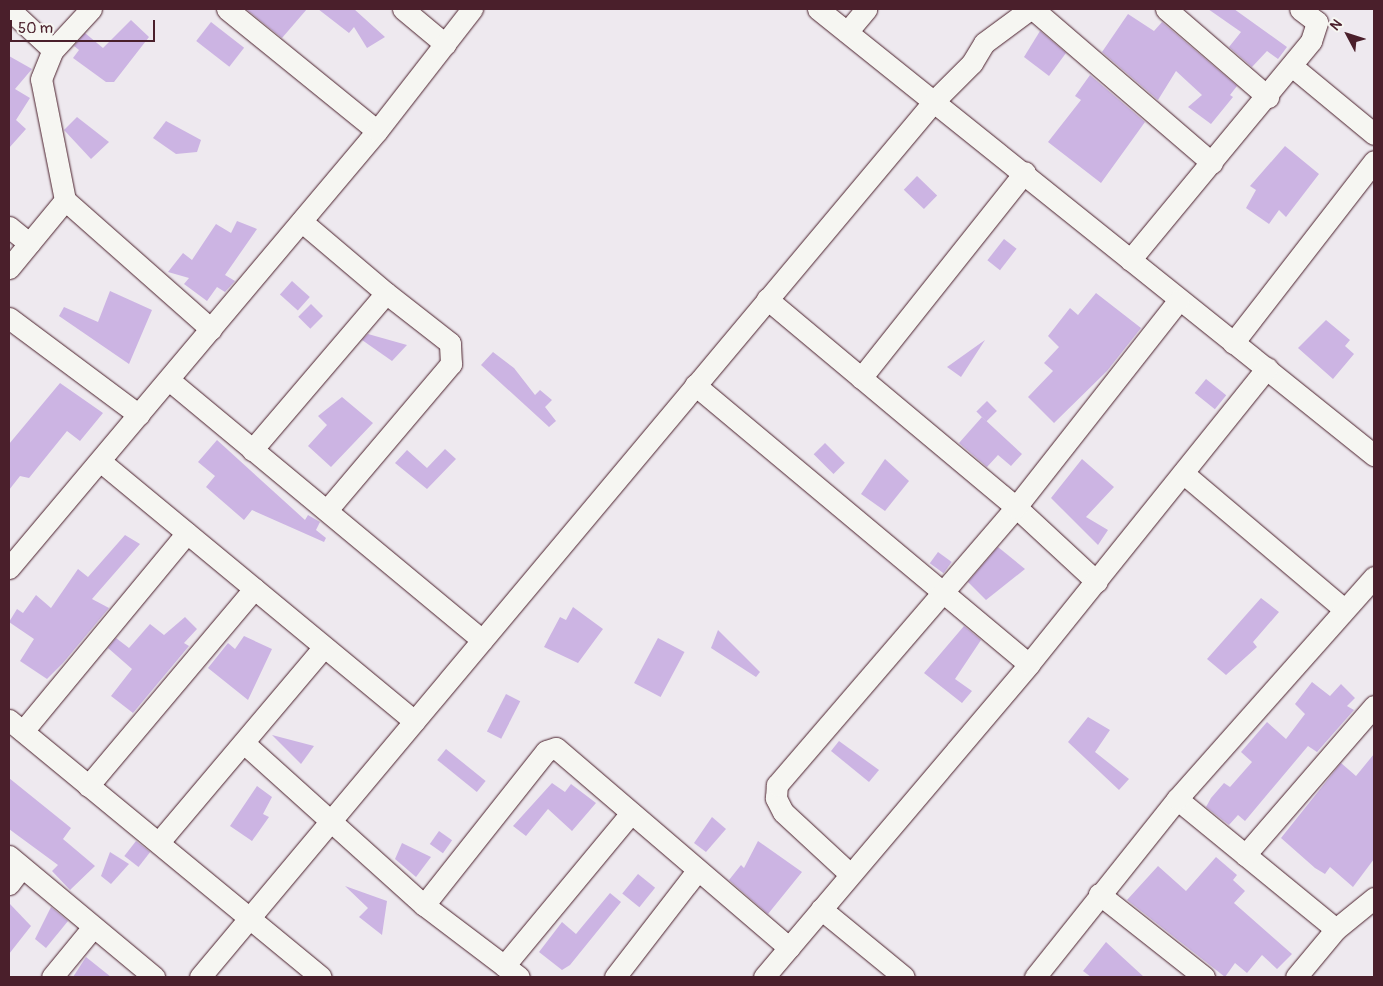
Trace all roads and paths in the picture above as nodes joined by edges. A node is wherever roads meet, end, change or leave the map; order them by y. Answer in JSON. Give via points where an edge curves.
{"nodes":[{"id":1,"x":9,"y":9,"type":"edge"},
{"id":2,"x":90,"y":9,"type":"edge"},
{"id":3,"x":228,"y":9,"type":"edge"},
{"id":4,"x":403,"y":9,"type":"edge"},
{"id":5,"x":472,"y":9,"type":"edge"},
{"id":6,"x":818,"y":9,"type":"edge"},
{"id":7,"x":866,"y":9,"type":"edge"},
{"id":8,"x":1031,"y":9,"type":"edge"},
{"id":9,"x":1166,"y":9,"type":"edge"},
{"id":10,"x":1300,"y":9,"type":"edge"},
{"id":11,"x":847,"y":32,"type":"junction"},
{"id":12,"x":445,"y":44,"type":"junction"},
{"id":13,"x":54,"y":50,"type":"junction"},
{"id":14,"x":1292,"y":67,"type":"junction"},
{"id":15,"x":1268,"y":97,"type":"junction"},
{"id":16,"x":934,"y":101,"type":"junction"},
{"id":17,"x":377,"y":131,"type":"junction"},
{"id":18,"x":1374,"y":134,"type":"edge"},
{"id":19,"x":1374,"y":161,"type":"edge"},
{"id":20,"x":1212,"y":163,"type":"junction"},
{"id":21,"x":1025,"y":172,"type":"junction"},
{"id":22,"x":65,"y":200,"type":"junction"},
{"id":23,"x":301,"y":221,"type":"junction"},
{"id":24,"x":9,"y":227,"type":"edge"},
{"id":25,"x":29,"y":243,"type":"junction"},
{"id":26,"x":1130,"y":260,"type":"junction"},
{"id":27,"x":9,"y":268,"type":"edge"},
{"id":28,"x":386,"y":293,"type":"junction"},
{"id":29,"x":766,"y":299,"type":"junction"},
{"id":30,"x":1178,"y":301,"type":"junction"},
{"id":31,"x":9,"y":318,"type":"edge"},
{"id":32,"x":211,"y":329,"type":"junction"},
{"id":33,"x":1233,"y":344,"type":"junction"},
{"id":34,"x":1267,"y":368,"type":"junction"},
{"id":35,"x":861,"y":378,"type":"junction"},
{"id":36,"x":169,"y":380,"type":"junction"},
{"id":37,"x":695,"y":385,"type":"junction"},
{"id":38,"x":139,"y":415,"type":"junction"},
{"id":39,"x":252,"y":450,"type":"junction"},
{"id":40,"x":1374,"y":455,"type":"edge"},
{"id":41,"x":100,"y":462,"type":"junction"},
{"id":42,"x":1183,"y":473,"type":"junction"},
{"id":43,"x":1016,"y":507,"type":"junction"},
{"id":44,"x":327,"y":510,"type":"junction"},
{"id":45,"x":187,"y":533,"type":"junction"},
{"id":46,"x":9,"y":568,"type":"edge"},
{"id":47,"x":1374,"y":577,"type":"edge"},
{"id":48,"x":1097,"y":582,"type":"junction"},
{"id":49,"x":254,"y":589,"type":"junction"},
{"id":50,"x":942,"y":591,"type":"junction"},
{"id":51,"x":1344,"y":608,"type":"junction"},
{"id":52,"x":482,"y":640,"type":"junction"},
{"id":53,"x":324,"y":647,"type":"junction"},
{"id":54,"x":1029,"y":664,"type":"junction"},
{"id":55,"x":1374,"y":706,"type":"edge"},
{"id":56,"x":414,"y":721,"type":"junction"},
{"id":57,"x":16,"y":725,"type":"edge"},
{"id":58,"x":244,"y":744,"type":"junction"},
{"id":59,"x":88,"y":786,"type":"junction"},
{"id":60,"x":1177,"y":799,"type":"junction"},
{"id":61,"x":631,"y":813,"type":"junction"},
{"id":62,"x":329,"y":820,"type":"junction"},
{"id":63,"x":159,"y":842,"type":"junction"},
{"id":64,"x":1246,"y":855,"type":"junction"},
{"id":65,"x":16,"y":861,"type":"edge"},
{"id":66,"x":697,"y":871,"type":"junction"},
{"id":67,"x":850,"y":874,"type":"junction"},
{"id":68,"x":9,"y":884,"type":"edge"},
{"id":69,"x":1099,"y":894,"type":"junction"},
{"id":70,"x":1374,"y":898,"type":"edge"},
{"id":71,"x":424,"y":905,"type":"junction"},
{"id":72,"x":821,"y":909,"type":"junction"},
{"id":73,"x":250,"y":916,"type":"junction"},
{"id":74,"x":93,"y":927,"type":"junction"},
{"id":75,"x":1336,"y":929,"type":"junction"},
{"id":76,"x":789,"y":948,"type":"junction"},
{"id":77,"x":511,"y":972,"type":"edge"},
{"id":78,"x":52,"y":977,"type":"edge"},
{"id":79,"x":154,"y":977,"type":"edge"},
{"id":80,"x":200,"y":977,"type":"edge"},
{"id":81,"x":321,"y":977,"type":"edge"},
{"id":82,"x":615,"y":977,"type":"edge"},
{"id":83,"x":764,"y":977,"type":"edge"},
{"id":84,"x":904,"y":977,"type":"edge"},
{"id":85,"x":1035,"y":977,"type":"edge"},
{"id":86,"x":1204,"y":977,"type":"edge"},
{"id":87,"x":1296,"y":977,"type":"edge"}],
"edges":[{"from":1,"to":13,"type":"street"},
{"from":2,"to":13,"type":"street"},
{"from":3,"to":17,"type":"street"},
{"from":4,"to":12,"type":"street"},
{"from":5,"to":12,"type":"street"},
{"from":6,"to":11,"type":"street"},
{"from":7,"to":11,"type":"street"},
{"from":8,"to":16,"type":"street","via":[[984,44],[957,80]]},
{"from":8,"to":20,"type":"street"},
{"from":9,"to":15,"type":"street"},
{"from":10,"to":14,"type":"street","via":[[1317,22],[1317,29]]},
{"from":11,"to":16,"type":"street"},
{"from":12,"to":17,"type":"street"},
{"from":13,"to":22,"type":"street","via":[[41,79],[41,98]]},
{"from":14,"to":15,"type":"street"},
{"from":14,"to":18,"type":"street"},
{"from":15,"to":20,"type":"street"},
{"from":16,"to":21,"type":"street"},
{"from":16,"to":29,"type":"street"},
{"from":17,"to":23,"type":"street"},
{"from":19,"to":33,"type":"street"},
{"from":20,"to":26,"type":"street"},
{"from":21,"to":26,"type":"street"},
{"from":21,"to":35,"type":"street"},
{"from":22,"to":25,"type":"street"},
{"from":22,"to":32,"type":"street"},
{"from":23,"to":28,"type":"street"},
{"from":23,"to":32,"type":"street"},
{"from":24,"to":25,"type":"street"},
{"from":25,"to":27,"type":"street"},
{"from":26,"to":30,"type":"street"},
{"from":28,"to":39,"type":"street"},
{"from":28,"to":44,"type":"street","via":[[450,343],[452,364]]},
{"from":29,"to":35,"type":"street"},
{"from":29,"to":37,"type":"street"},
{"from":30,"to":33,"type":"street"},
{"from":30,"to":43,"type":"street"},
{"from":31,"to":38,"type":"street"},
{"from":32,"to":36,"type":"street"},
{"from":33,"to":34,"type":"street"},
{"from":34,"to":40,"type":"street"},
{"from":34,"to":42,"type":"street"},
{"from":35,"to":43,"type":"street"},
{"from":36,"to":38,"type":"street"},
{"from":36,"to":39,"type":"street"},
{"from":37,"to":50,"type":"street"},
{"from":37,"to":52,"type":"street"},
{"from":38,"to":41,"type":"street"},
{"from":39,"to":44,"type":"street"},
{"from":41,"to":45,"type":"street"},
{"from":41,"to":46,"type":"street"},
{"from":42,"to":48,"type":"street"},
{"from":42,"to":51,"type":"street"},
{"from":43,"to":48,"type":"street"},
{"from":43,"to":50,"type":"street"},
{"from":44,"to":52,"type":"street"},
{"from":45,"to":49,"type":"street"},
{"from":45,"to":57,"type":"street"},
{"from":47,"to":51,"type":"street"},
{"from":48,"to":54,"type":"street"},
{"from":49,"to":53,"type":"street"},
{"from":49,"to":59,"type":"street"},
{"from":50,"to":54,"type":"street"},
{"from":50,"to":67,"type":"street","via":[[777,785],[776,798],[783,812]]},
{"from":51,"to":60,"type":"street"},
{"from":52,"to":56,"type":"street"},
{"from":53,"to":56,"type":"street"},
{"from":53,"to":58,"type":"street"},
{"from":54,"to":67,"type":"street"},
{"from":55,"to":64,"type":"street"},
{"from":56,"to":62,"type":"street"},
{"from":57,"to":59,"type":"street"},
{"from":58,"to":62,"type":"street"},
{"from":58,"to":63,"type":"street"},
{"from":59,"to":63,"type":"street"},
{"from":60,"to":64,"type":"street"},
{"from":60,"to":69,"type":"street"},
{"from":61,"to":66,"type":"street"},
{"from":61,"to":71,"type":"street","via":[[565,751],[546,751]]},
{"from":61,"to":77,"type":"street"},
{"from":62,"to":71,"type":"street"},
{"from":62,"to":73,"type":"street"},
{"from":63,"to":73,"type":"street"},
{"from":64,"to":75,"type":"street"},
{"from":65,"to":68,"type":"street"},
{"from":65,"to":74,"type":"street"},
{"from":66,"to":76,"type":"street"},
{"from":66,"to":82,"type":"street"},
{"from":67,"to":72,"type":"street"},
{"from":69,"to":85,"type":"street"},
{"from":69,"to":86,"type":"street"},
{"from":70,"to":75,"type":"street"},
{"from":71,"to":77,"type":"street"},
{"from":72,"to":76,"type":"street"},
{"from":72,"to":84,"type":"street"},
{"from":73,"to":80,"type":"street"},
{"from":73,"to":81,"type":"street"},
{"from":74,"to":78,"type":"street"},
{"from":74,"to":79,"type":"street"},
{"from":75,"to":87,"type":"street"},
{"from":76,"to":83,"type":"street"}]}
